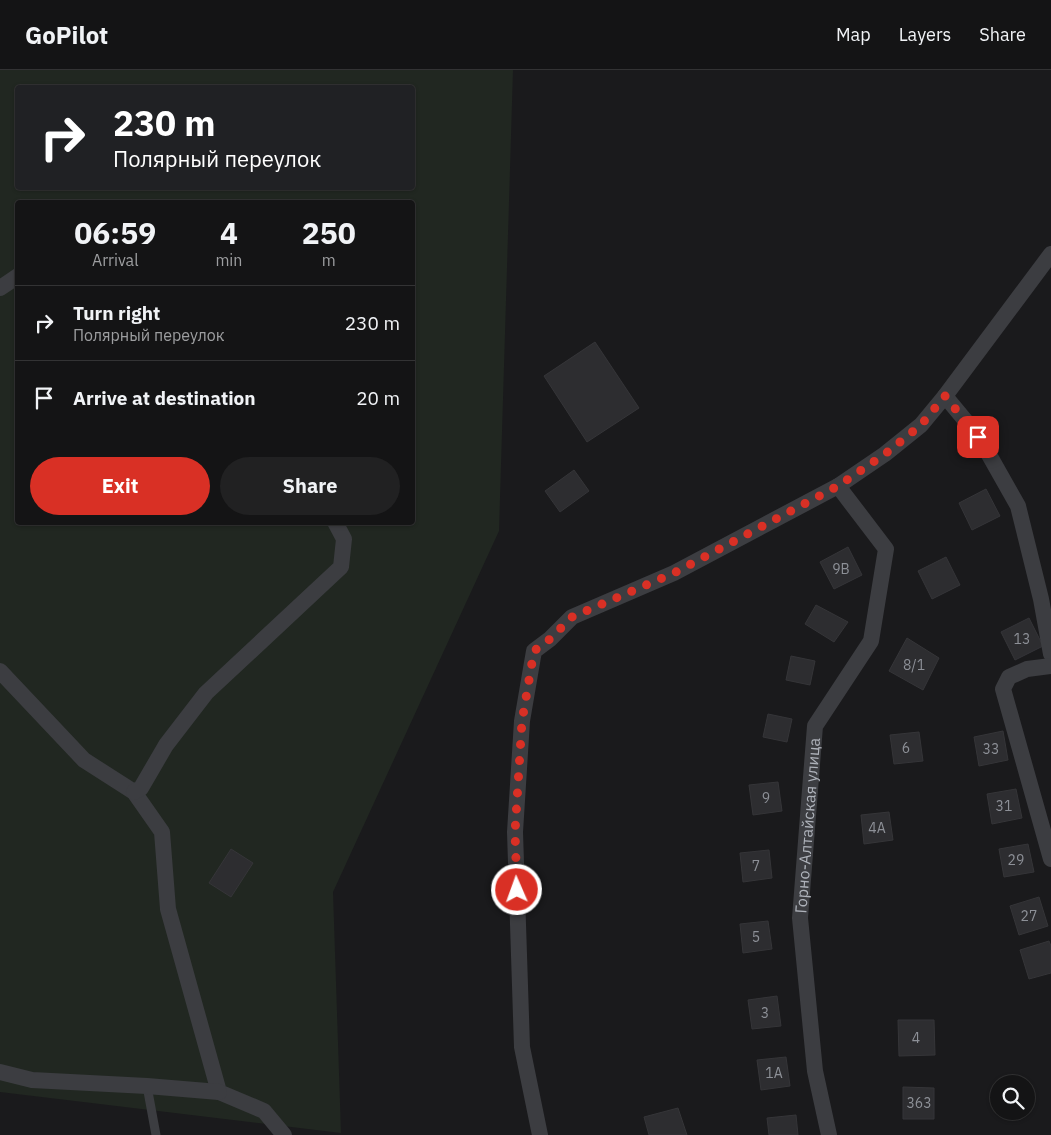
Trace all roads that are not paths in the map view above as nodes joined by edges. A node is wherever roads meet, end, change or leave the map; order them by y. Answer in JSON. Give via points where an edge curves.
{"nodes":[{"id":1,"x":1051,"y":254,"type":"edge"},
{"id":2,"x":15,"y":278,"type":"edge"},
{"id":3,"x":0,"y":288,"type":"edge"},
{"id":4,"x":945,"y":396,"type":"junction"},
{"id":5,"x":838,"y":486,"type":"junction"},
{"id":6,"x":337,"y":525,"type":"edge"},
{"id":7,"x":1051,"y":654,"type":"edge"},
{"id":8,"x":1051,"y":666,"type":"edge"},
{"id":9,"x":0,"y":671,"type":"edge"},
{"id":10,"x":134,"y":792,"type":"junction"},
{"id":11,"x":1051,"y":859,"type":"edge"},
{"id":12,"x":0,"y":1072,"type":"edge"},
{"id":13,"x":147,"y":1086,"type":"junction"},
{"id":14,"x":218,"y":1092,"type":"junction"},
{"id":15,"x":156,"y":1135,"type":"edge"},
{"id":16,"x":284,"y":1135,"type":"edge"},
{"id":17,"x":540,"y":1135,"type":"edge"},
{"id":18,"x":829,"y":1135,"type":"edge"}],
"edges":[{"from":1,"to":4,"type":"street"},
{"from":2,"to":3,"type":"street"},
{"from":4,"to":5,"type":"street","via":[[921,425]]},
{"from":4,"to":7,"type":"street","via":[[978,437],[1018,506]]},
{"from":5,"to":17,"type":"street","via":[[674,573],[572,617],[534,651],[522,721],[515,832],[522,1047]]},
{"from":5,"to":18,"type":"street","name":"Горно-Алтайская улица","via":[[886,549],[871,641],[815,726],[800,918],[815,1071]]},
{"from":6,"to":10,"type":"street","via":[[344,539],[341,567],[206,694],[166,745],[141,788]]},
{"from":8,"to":11,"type":"street","via":[[1026,669],[1009,677],[1003,689]]},
{"from":9,"to":10,"type":"street","via":[[84,760]]},
{"from":10,"to":14,"type":"street","via":[[162,832],[168,908]]},
{"from":12,"to":13,"type":"street","via":[[32,1080]]},
{"from":13,"to":14,"type":"street"},
{"from":13,"to":15,"type":"lane"},
{"from":14,"to":16,"type":"street","via":[[264,1111]]}]}
